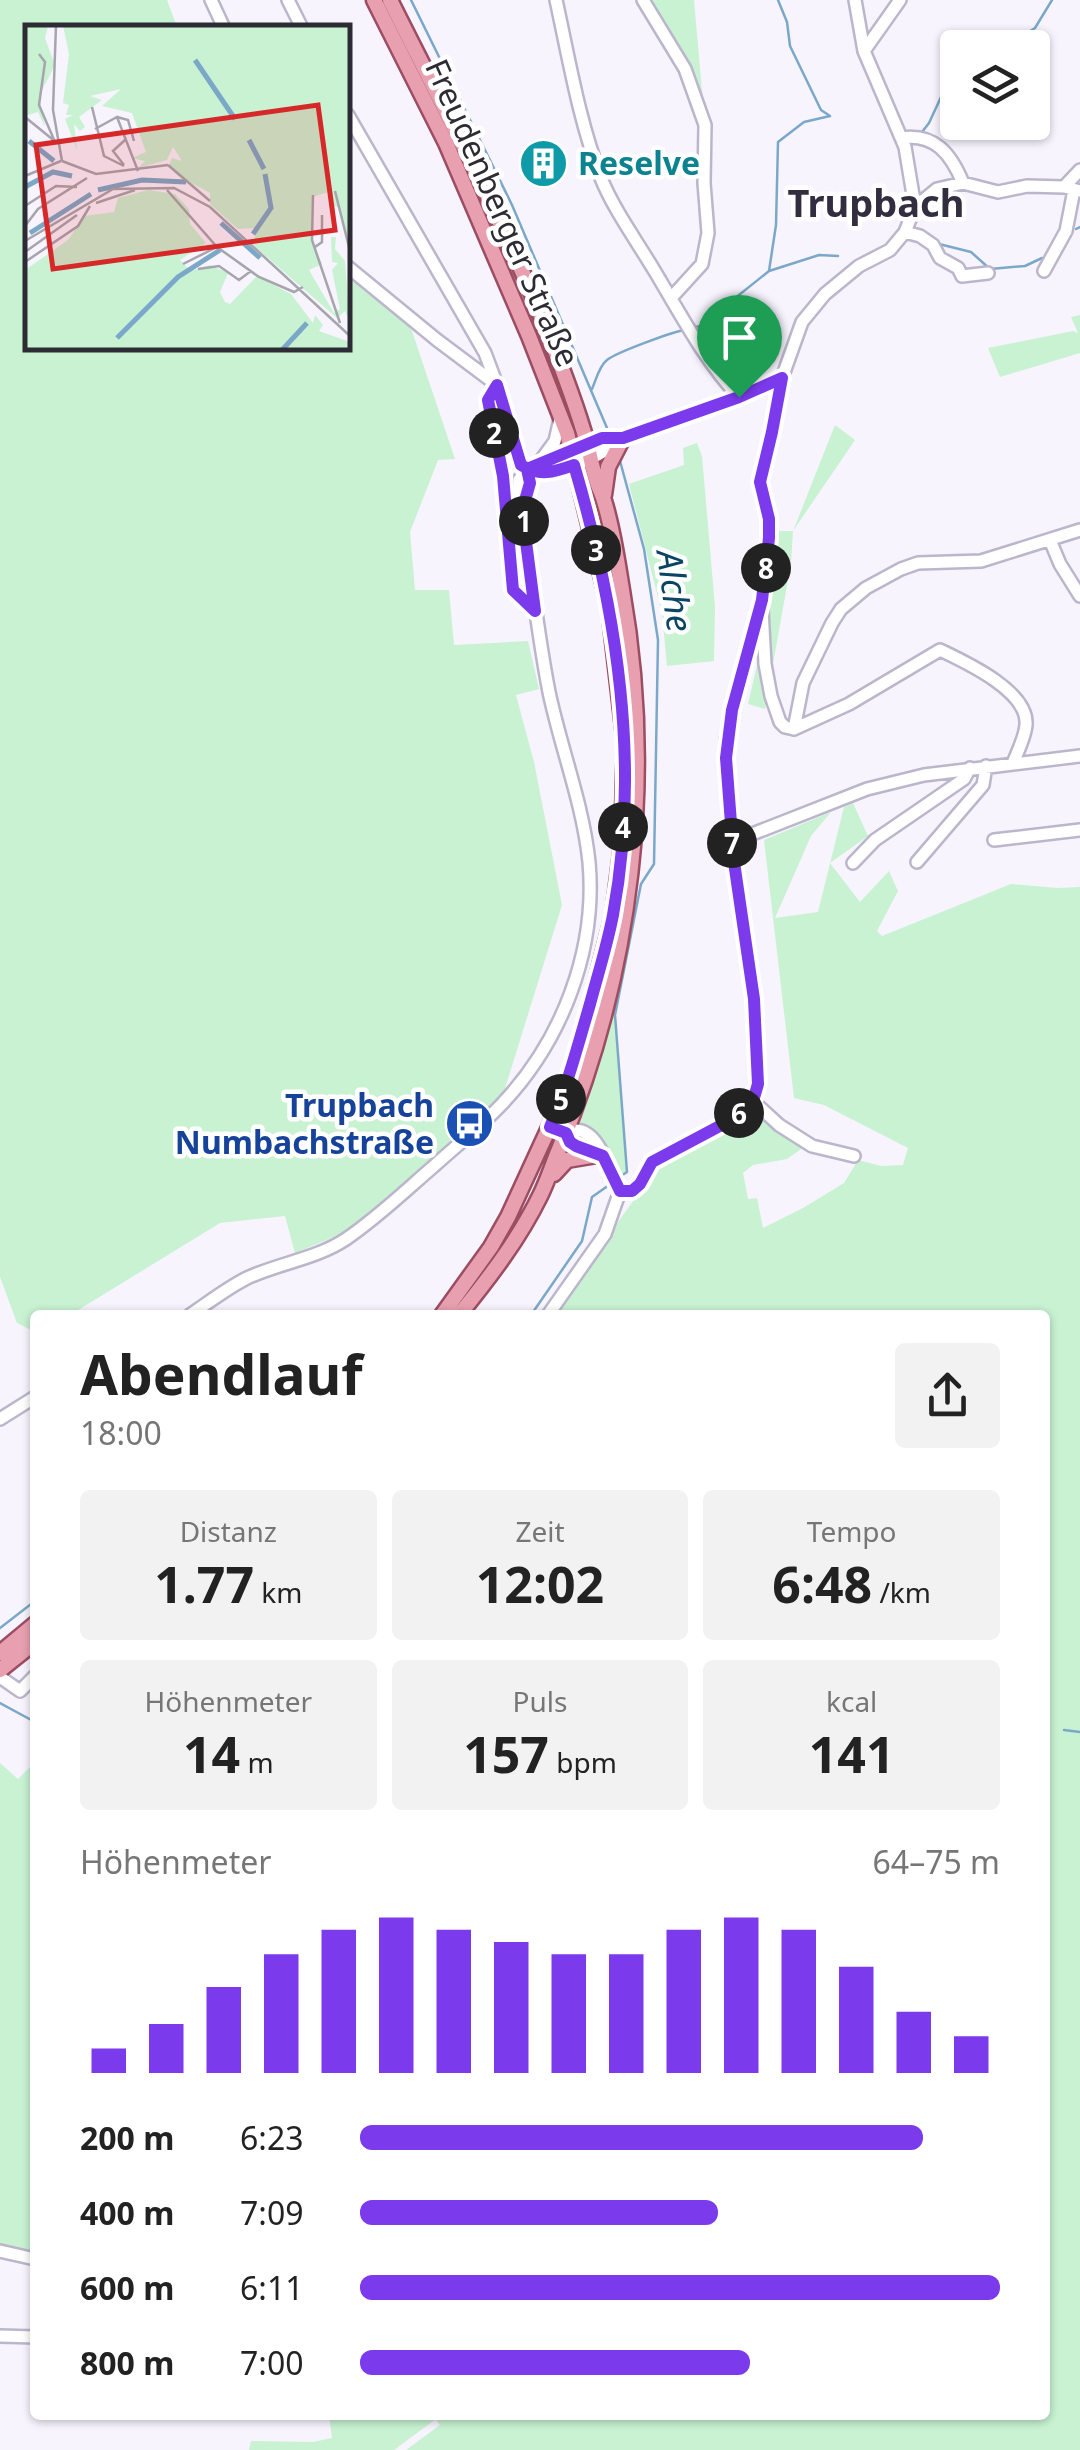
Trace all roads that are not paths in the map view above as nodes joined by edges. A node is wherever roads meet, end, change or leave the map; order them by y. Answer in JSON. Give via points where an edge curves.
{"nodes":[{"id":1,"x":211,"y":0,"type":"edge"},
{"id":2,"x":288,"y":0,"type":"edge"},
{"id":3,"x":374,"y":0,"type":"edge"},
{"id":4,"x":390,"y":0,"type":"edge"},
{"id":5,"x":556,"y":0,"type":"edge"},
{"id":6,"x":643,"y":0,"type":"edge"},
{"id":7,"x":855,"y":0,"type":"edge"},
{"id":8,"x":900,"y":0,"type":"edge"},
{"id":9,"x":223,"y":25,"type":"edge"},
{"id":10,"x":300,"y":25,"type":"edge"},
{"id":11,"x":864,"y":51,"type":"junction"},
{"id":12,"x":350,"y":118,"type":"edge"},
{"id":13,"x":901,"y":138,"type":"junction"},
{"id":14,"x":1079,"y":172,"type":"edge"},
{"id":15,"x":963,"y":183,"type":"junction"},
{"id":16,"x":1073,"y":189,"type":"edge"},
{"id":17,"x":915,"y":207,"type":"junction"},
{"id":18,"x":904,"y":232,"type":"junction"},
{"id":19,"x":350,"y":269,"type":"edge"},
{"id":20,"x":988,"y":272,"type":"dead end"},
{"id":21,"x":1044,"y":272,"type":"dead end"},
{"id":22,"x":671,"y":298,"type":"junction"},
{"id":23,"x":782,"y":378,"type":"junction"},
{"id":24,"x":497,"y":385,"type":"junction"},
{"id":25,"x":739,"y":397,"type":"junction"},
{"id":26,"x":560,"y":418,"type":"junction"},
{"id":27,"x":623,"y":438,"type":"joint"},
{"id":28,"x":608,"y":448,"type":"junction"},
{"id":29,"x":589,"y":450,"type":"junction"},
{"id":30,"x":573,"y":458,"type":"junction"},
{"id":31,"x":532,"y":466,"type":"junction"},
{"id":32,"x":604,"y":501,"type":"junction"},
{"id":33,"x":1080,"y":530,"type":"edge"},
{"id":34,"x":1050,"y":540,"type":"junction"},
{"id":35,"x":1080,"y":596,"type":"edge"},
{"id":36,"x":762,"y":600,"type":"junction"},
{"id":37,"x":535,"y":611,"type":"junction"},
{"id":38,"x":794,"y":729,"type":"junction"},
{"id":39,"x":1080,"y":756,"type":"edge"},
{"id":40,"x":1014,"y":763,"type":"junction"},
{"id":41,"x":986,"y":766,"type":"junction"},
{"id":42,"x":970,"y":768,"type":"junction"},
{"id":43,"x":1080,"y":830,"type":"edge"},
{"id":44,"x":994,"y":840,"type":"dead end"},
{"id":45,"x":732,"y":842,"type":"junction"},
{"id":46,"x":917,"y":862,"type":"dead end"},
{"id":47,"x":852,"y":863,"type":"dead end"},
{"id":48,"x":753,"y":1101,"type":"junction"},
{"id":49,"x":550,"y":1127,"type":"junction"},
{"id":50,"x":566,"y":1133,"type":"junction"},
{"id":51,"x":600,"y":1156,"type":"junction"},
{"id":52,"x":854,"y":1156,"type":"dead end"},
{"id":53,"x":620,"y":1191,"type":"junction"},
{"id":54,"x":540,"y":1196,"type":"junction"},
{"id":55,"x":198,"y":1310,"type":"edge"},
{"id":56,"x":446,"y":1310,"type":"edge"},
{"id":57,"x":464,"y":1310,"type":"edge"},
{"id":58,"x":552,"y":1310,"type":"edge"},
{"id":59,"x":30,"y":1400,"type":"edge"},
{"id":60,"x":0,"y":1419,"type":"edge"},
{"id":61,"x":30,"y":1628,"type":"edge"},
{"id":62,"x":30,"y":1646,"type":"edge"},
{"id":63,"x":0,"y":1652,"type":"edge"},
{"id":64,"x":0,"y":1673,"type":"edge"},
{"id":65,"x":30,"y":1681,"type":"edge"},
{"id":66,"x":0,"y":2252,"type":"edge"},
{"id":67,"x":30,"y":2258,"type":"edge"},
{"id":68,"x":0,"y":2336,"type":"edge"},
{"id":69,"x":30,"y":2338,"type":"edge"}],
"edges":[{"from":1,"to":9,"type":"street"},
{"from":2,"to":10,"type":"street"},
{"from":3,"to":26,"type":"main road","name":"Freudenberger Straße","via":[[446,143]]},
{"from":4,"to":29,"type":"main road","name":"Freudenberger Straße","via":[[527,284]]},
{"from":5,"to":22,"type":"street","via":[[602,180]]},
{"from":6,"to":22,"type":"street","via":[[685,69],[705,124],[708,233],[702,264]]},
{"from":7,"to":11,"type":"street"},
{"from":8,"to":11,"type":"street"},
{"from":11,"to":13,"type":"street"},
{"from":12,"to":24,"type":"street","via":[[471,327]]},
{"from":13,"to":15,"type":"street","via":[[916,136],[938,146]]},
{"from":13,"to":17,"type":"street"},
{"from":14,"to":16,"type":"street"},
{"from":15,"to":16,"type":"street","via":[[998,192]]},
{"from":15,"to":17,"type":"street","via":[[937,189]]},
{"from":16,"to":21,"type":"street","via":[[1066,230]]},
{"from":17,"to":18,"type":"street"},
{"from":18,"to":20,"type":"street","via":[[933,245],[962,276]]},
{"from":18,"to":23,"type":"street","via":[[890,250],[825,294],[802,322]]},
{"from":19,"to":24,"type":"street"},
{"from":22,"to":25,"type":"street"},
{"from":23,"to":25,"type":"street"},
{"from":23,"to":36,"type":"street","via":[[760,482],[769,519]]},
{"from":24,"to":31,"type":"street","via":[[516,455],[521,465]]},
{"from":24,"to":37,"type":"street","via":[[488,400],[513,590]]},
{"from":25,"to":27,"type":"street"},
{"from":26,"to":30,"type":"main road","name":"Freudenberger Straße"},
{"from":26,"to":31,"type":"street","via":[[555,441]]},
{"from":27,"to":28,"type":"main road"},
{"from":28,"to":29,"type":"street"},
{"from":28,"to":32,"type":"main road"},
{"from":29,"to":30,"type":"street"},
{"from":29,"to":32,"type":"main road","name":"Freudenberger Straße"},
{"from":30,"to":31,"type":"street","via":[[543,474]]},
{"from":30,"to":49,"type":"main road","name":"Freudenberger Straße","via":[[615,643],[624,812],[602,961]]},
{"from":31,"to":37,"type":"street","via":[[519,480]]},
{"from":32,"to":50,"type":"main road","name":"Freudenberger Straße","via":[[630,640],[636,813],[616,963]]},
{"from":33,"to":34,"type":"street"},
{"from":34,"to":35,"type":"street"},
{"from":34,"to":38,"type":"street","via":[[981,560],[918,563],[852,599],[808,670]]},
{"from":36,"to":38,"type":"street","via":[[772,696],[780,722]]},
{"from":36,"to":45,"type":"street","via":[[726,740]]},
{"from":37,"to":55,"type":"street","via":[[589,864],[584,946],[558,1024],[503,1104],[385,1209],[344,1240],[247,1278]]},
{"from":38,"to":40,"type":"street","via":[[940,650],[990,678],[1022,706],[1026,725]]},
{"from":39,"to":40,"type":"street"},
{"from":40,"to":41,"type":"street"},
{"from":41,"to":42,"type":"street"},
{"from":41,"to":46,"type":"street","via":[[983,785]]},
{"from":42,"to":45,"type":"street","via":[[866,789]]},
{"from":42,"to":47,"type":"street"},
{"from":43,"to":44,"type":"street"},
{"from":45,"to":48,"type":"street","via":[[756,1026]]},
{"from":48,"to":52,"type":"street","via":[[812,1146]]},
{"from":48,"to":53,"type":"street","via":[[652,1162],[632,1191]]},
{"from":49,"to":50,"type":"street"},
{"from":49,"to":56,"type":"main road","name":"Freudenberger Straße","via":[[491,1248]]},
{"from":50,"to":51,"type":"street","via":[[570,1142]]},
{"from":50,"to":54,"type":"main road","name":"Freudenberger Straße"},
{"from":51,"to":53,"type":"street"},
{"from":51,"to":54,"type":"main road","via":[[567,1160]]},
{"from":53,"to":58,"type":"street","via":[[606,1234]]},
{"from":54,"to":57,"type":"main road","name":"Freudenberger Straße"},
{"from":59,"to":60,"type":"street"},
{"from":61,"to":63,"type":"main road"},
{"from":62,"to":64,"type":"main road"},
{"from":64,"to":65,"type":"street","via":[[20,1691]]},
{"from":66,"to":67,"type":"street"},
{"from":68,"to":69,"type":"street"}]}
